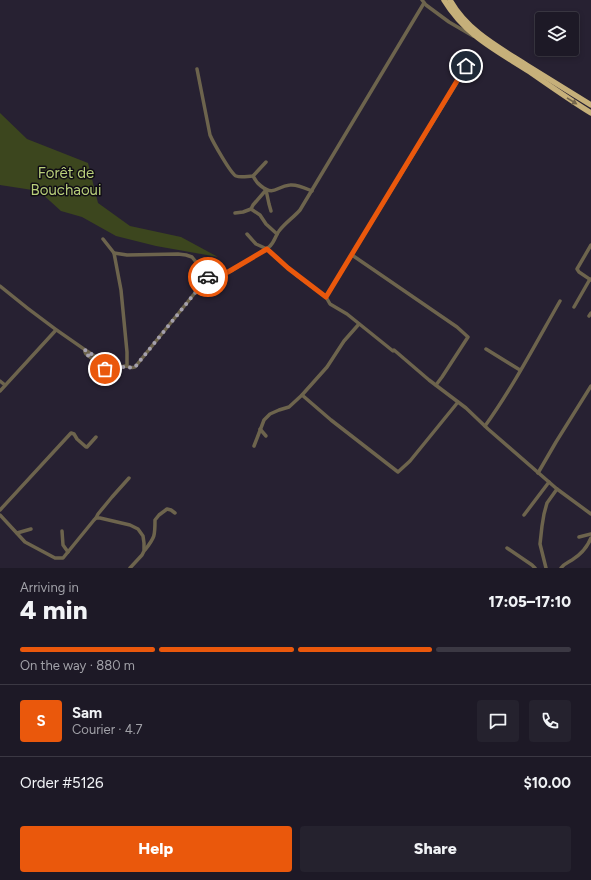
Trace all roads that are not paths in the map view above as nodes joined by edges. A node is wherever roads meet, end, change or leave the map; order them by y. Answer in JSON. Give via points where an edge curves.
{"nodes":[{"id":1,"x":444,"y":0,"type":"edge"},
{"id":2,"x":450,"y":0,"type":"edge"},
{"id":3,"x":423,"y":2,"type":"edge"},
{"id":4,"x":482,"y":42,"type":"junction"},
{"id":5,"x":466,"y":66,"type":"dead end"},
{"id":6,"x":197,"y":69,"type":"dead end"},
{"id":7,"x":591,"y":105,"type":"edge"},
{"id":8,"x":591,"y":113,"type":"edge"},
{"id":9,"x":266,"y":162,"type":"dead end"},
{"id":10,"x":253,"y":176,"type":"junction"},
{"id":11,"x":266,"y":190,"type":"junction"},
{"id":12,"x":312,"y":191,"type":"junction"},
{"id":13,"x":251,"y":209,"type":"junction"},
{"id":14,"x":271,"y":210,"type":"dead end"},
{"id":15,"x":235,"y":214,"type":"dead end"},
{"id":16,"x":247,"y":234,"type":"dead end"},
{"id":17,"x":277,"y":234,"type":"junction"},
{"id":18,"x":103,"y":239,"type":"dead end"},
{"id":19,"x":591,"y":245,"type":"edge"},
{"id":20,"x":267,"y":249,"type":"junction"},
{"id":21,"x":114,"y":253,"type":"junction"},
{"id":22,"x":352,"y":255,"type":"junction"},
{"id":23,"x":208,"y":277,"type":"junction"},
{"id":24,"x":590,"y":280,"type":"edge"},
{"id":25,"x":0,"y":286,"type":"edge"},
{"id":26,"x":326,"y":297,"type":"junction"},
{"id":27,"x":560,"y":302,"type":"dead end"},
{"id":28,"x":574,"y":307,"type":"dead end"},
{"id":29,"x":359,"y":324,"type":"junction"},
{"id":30,"x":56,"y":330,"type":"junction"},
{"id":31,"x":486,"y":349,"type":"dead end"},
{"id":32,"x":85,"y":350,"type":"junction"},
{"id":33,"x":127,"y":366,"type":"junction"},
{"id":34,"x":105,"y":369,"type":"dead end"},
{"id":35,"x":520,"y":370,"type":"junction"},
{"id":36,"x":0,"y":381,"type":"edge"},
{"id":37,"x":5,"y":385,"type":"junction"},
{"id":38,"x":436,"y":385,"type":"junction"},
{"id":39,"x":591,"y":386,"type":"edge"},
{"id":40,"x":0,"y":391,"type":"edge"},
{"id":41,"x":302,"y":395,"type":"junction"},
{"id":42,"x":458,"y":402,"type":"junction"},
{"id":43,"x":485,"y":426,"type":"junction"},
{"id":44,"x":260,"y":429,"type":"junction"},
{"id":45,"x":266,"y":436,"type":"dead end"},
{"id":46,"x":96,"y":437,"type":"dead end"},
{"id":47,"x":254,"y":446,"type":"dead end"},
{"id":48,"x":538,"y":473,"type":"junction"},
{"id":49,"x":129,"y":478,"type":"dead end"},
{"id":50,"x":549,"y":482,"type":"junction"},
{"id":51,"x":557,"y":489,"type":"junction"},
{"id":52,"x":0,"y":510,"type":"edge"},
{"id":53,"x":175,"y":513,"type":"dead end"},
{"id":54,"x":524,"y":514,"type":"dead end"},
{"id":55,"x":591,"y":514,"type":"edge"},
{"id":56,"x":0,"y":515,"type":"edge"},
{"id":57,"x":96,"y":518,"type":"junction"},
{"id":58,"x":31,"y":529,"type":"dead end"},
{"id":59,"x":62,"y":531,"type":"dead end"},
{"id":60,"x":17,"y":533,"type":"junction"},
{"id":61,"x":591,"y":534,"type":"edge"},
{"id":62,"x":580,"y":537,"type":"dead end"},
{"id":63,"x":591,"y":538,"type":"edge"},
{"id":64,"x":507,"y":548,"type":"dead end"},
{"id":65,"x":144,"y":551,"type":"junction"},
{"id":66,"x":68,"y":552,"type":"junction"},
{"id":67,"x":130,"y":568,"type":"edge"},
{"id":68,"x":535,"y":568,"type":"edge"},
{"id":69,"x":546,"y":568,"type":"edge"},
{"id":70,"x":561,"y":568,"type":"edge"}],
"edges":[{"from":1,"to":4,"type":"highway","via":[[463,25]]},
{"from":2,"to":7,"type":"highway","via":[[459,14],[479,34]]},
{"from":3,"to":4,"type":"street"},
{"from":3,"to":12,"type":"street"},
{"from":4,"to":8,"type":"highway","one_way":true},
{"from":5,"to":22,"type":"street"},
{"from":6,"to":10,"type":"street","via":[[213,141],[235,176]]},
{"from":9,"to":10,"type":"street"},
{"from":10,"to":11,"type":"street"},
{"from":11,"to":12,"type":"street","via":[[273,191],[291,184]]},
{"from":11,"to":13,"type":"street"},
{"from":11,"to":14,"type":"street"},
{"from":12,"to":17,"type":"street","via":[[300,210]]},
{"from":13,"to":15,"type":"street"},
{"from":13,"to":17,"type":"street"},
{"from":16,"to":20,"type":"street","via":[[256,244]]},
{"from":17,"to":20,"type":"street"},
{"from":18,"to":21,"type":"street"},
{"from":19,"to":24,"type":"street","via":[[577,269]]},
{"from":20,"to":23,"type":"street","via":[[228,272]]},
{"from":20,"to":26,"type":"street"},
{"from":21,"to":23,"type":"street","via":[[127,256],[186,255],[192,258]]},
{"from":21,"to":33,"type":"street","via":[[121,290]]},
{"from":22,"to":26,"type":"street"},
{"from":22,"to":38,"type":"street","via":[[468,337]]},
{"from":23,"to":33,"type":"street","via":[[137,366]]},
{"from":24,"to":28,"type":"street"},
{"from":25,"to":30,"type":"street"},
{"from":26,"to":29,"type":"street","via":[[330,304]]},
{"from":27,"to":35,"type":"street"},
{"from":29,"to":38,"type":"street"},
{"from":29,"to":41,"type":"street"},
{"from":30,"to":32,"type":"street"},
{"from":30,"to":37,"type":"street"},
{"from":31,"to":35,"type":"street"},
{"from":32,"to":33,"type":"street","via":[[114,368]]},
{"from":32,"to":34,"type":"street","via":[[86,354]]},
{"from":35,"to":43,"type":"street"},
{"from":36,"to":37,"type":"street"},
{"from":37,"to":40,"type":"street"},
{"from":38,"to":42,"type":"street"},
{"from":39,"to":48,"type":"street"},
{"from":41,"to":42,"type":"street","via":[[398,472]]},
{"from":41,"to":44,"type":"street","via":[[289,407],[270,414]]},
{"from":42,"to":43,"type":"street"},
{"from":43,"to":48,"type":"street"},
{"from":44,"to":45,"type":"street"},
{"from":44,"to":47,"type":"street"},
{"from":46,"to":52,"type":"street","via":[[86,447],[71,433]]},
{"from":48,"to":50,"type":"street"},
{"from":49,"to":57,"type":"street"},
{"from":50,"to":51,"type":"street"},
{"from":50,"to":54,"type":"street"},
{"from":51,"to":55,"type":"street"},
{"from":51,"to":69,"type":"street","via":[[547,503],[542,526],[540,544]]},
{"from":53,"to":65,"type":"street","via":[[168,509],[159,515],[155,520],[155,534]]},
{"from":56,"to":60,"type":"street"},
{"from":57,"to":65,"type":"street","via":[[130,525],[138,530],[143,536]]},
{"from":57,"to":66,"type":"street"},
{"from":58,"to":60,"type":"street"},
{"from":59,"to":66,"type":"street","via":[[63,545]]},
{"from":60,"to":66,"type":"street","via":[[25,542],[55,558],[63,558]]},
{"from":61,"to":62,"type":"street"},
{"from":63,"to":70,"type":"street","via":[[588,546]]},
{"from":64,"to":68,"type":"street"},
{"from":65,"to":67,"type":"street"}]}
